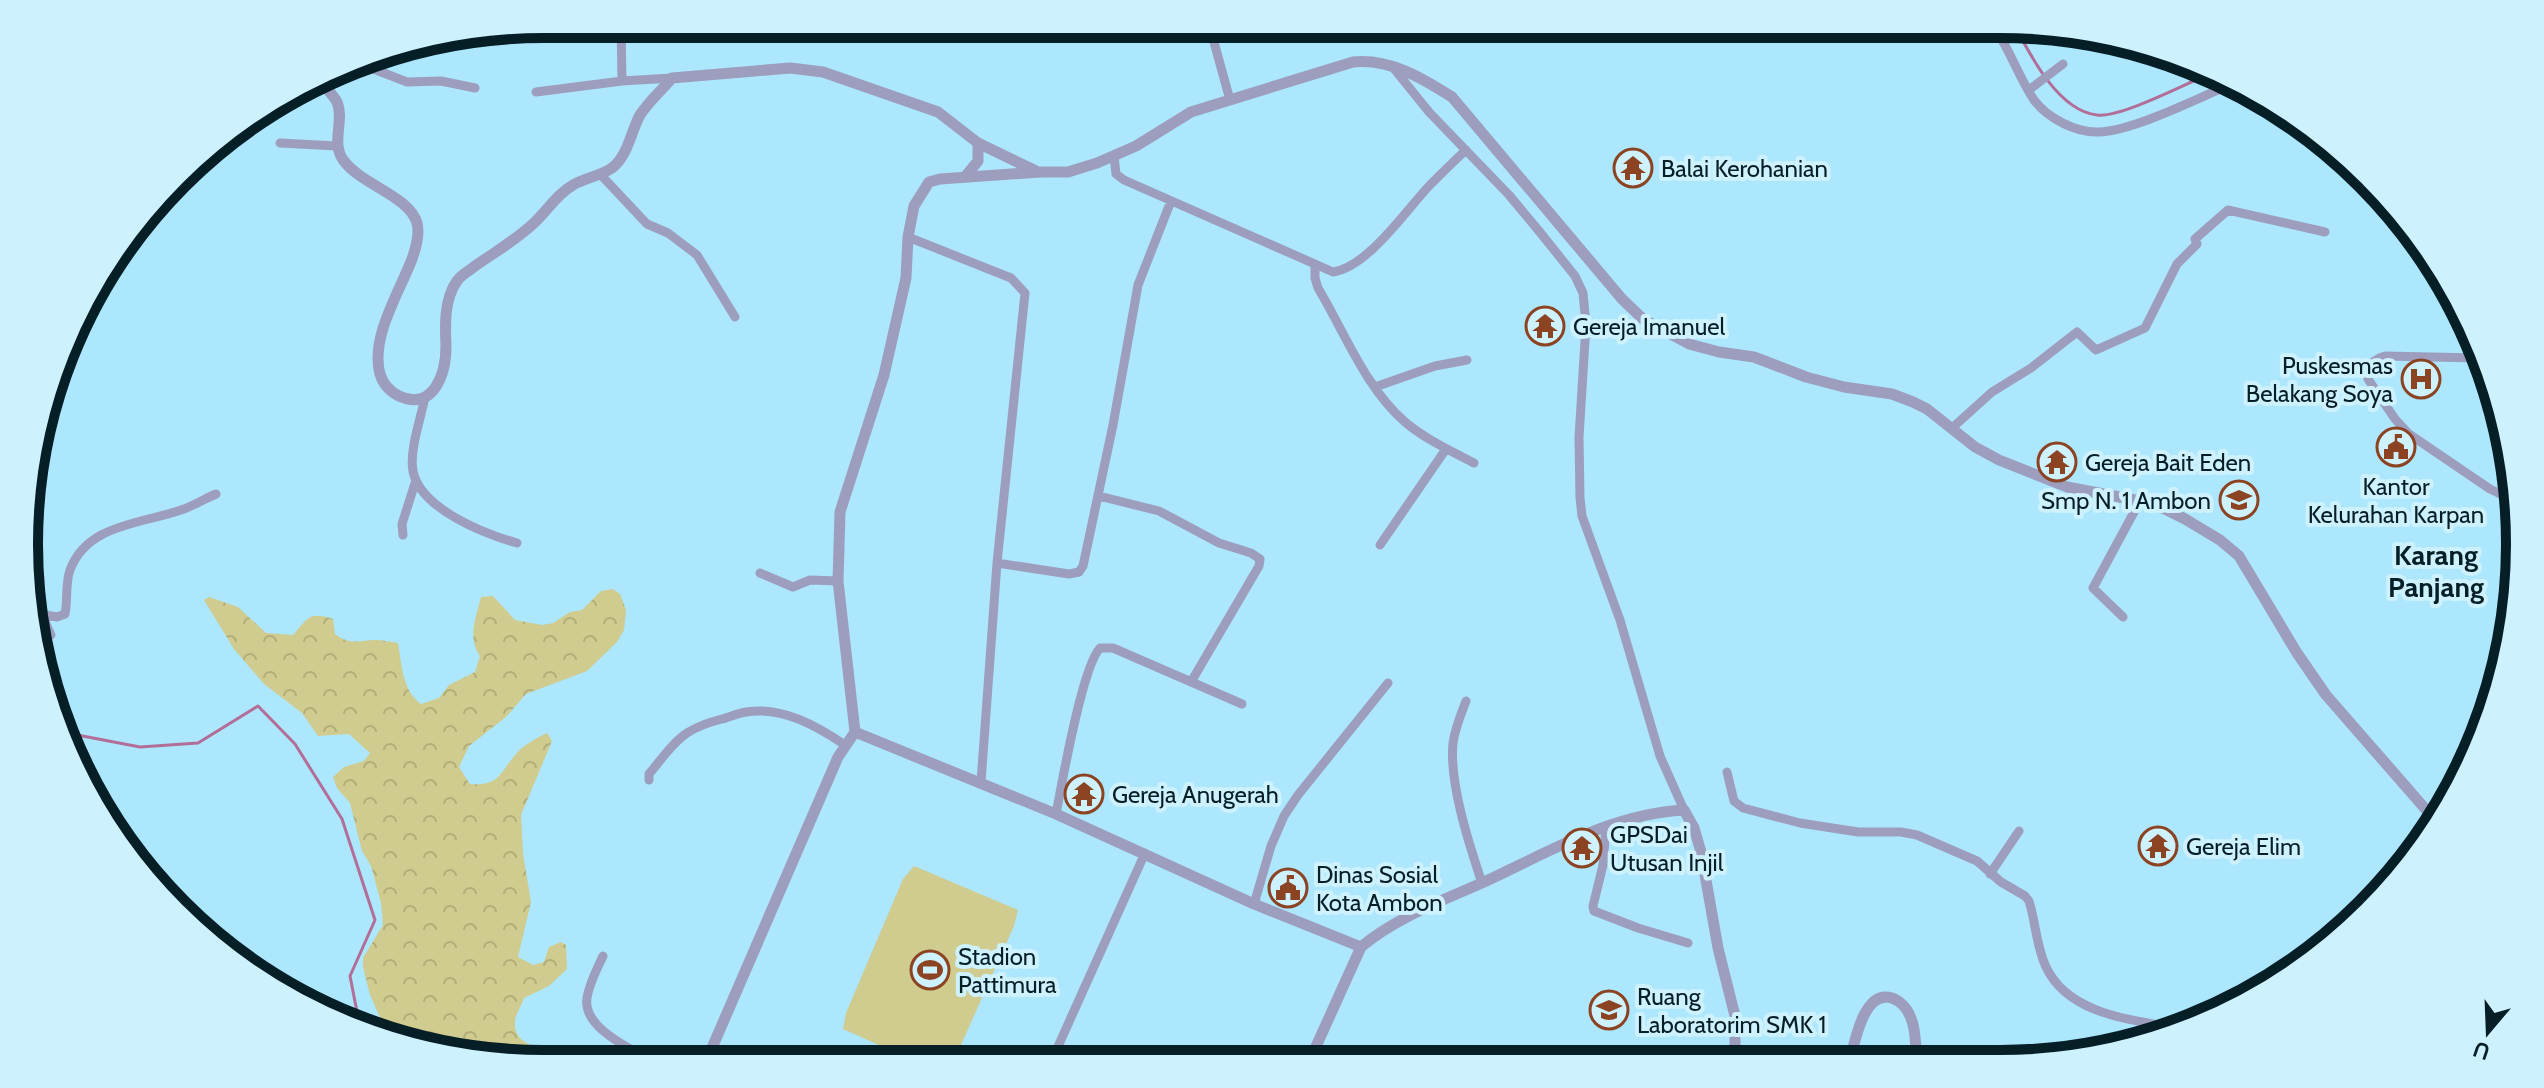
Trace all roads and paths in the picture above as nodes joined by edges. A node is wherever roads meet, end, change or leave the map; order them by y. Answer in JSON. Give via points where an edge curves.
{"nodes":[{"id":1,"x":621,"y":38,"type":"edge"},
{"id":2,"x":1213,"y":38,"type":"edge"},
{"id":3,"x":2000,"y":38,"type":"edge"},
{"id":4,"x":2063,"y":64,"type":"dead end"},
{"id":5,"x":1391,"y":65,"type":"junction"},
{"id":6,"x":372,"y":68,"type":"edge"},
{"id":7,"x":672,"y":78,"type":"junction"},
{"id":8,"x":622,"y":81,"type":"junction"},
{"id":9,"x":325,"y":88,"type":"edge"},
{"id":10,"x":475,"y":88,"type":"dead end"},
{"id":11,"x":2221,"y":89,"type":"edge"},
{"id":12,"x":2029,"y":90,"type":"junction"},
{"id":13,"x":536,"y":92,"type":"dead end"},
{"id":14,"x":1230,"y":100,"type":"junction"},
{"id":15,"x":280,"y":143,"type":"dead end"},
{"id":16,"x":978,"y":143,"type":"junction"},
{"id":17,"x":337,"y":146,"type":"junction"},
{"id":18,"x":1466,"y":150,"type":"junction"},
{"id":19,"x":1114,"y":156,"type":"junction"},
{"id":20,"x":1041,"y":172,"type":"junction"},
{"id":21,"x":600,"y":174,"type":"junction"},
{"id":22,"x":965,"y":177,"type":"junction"},
{"id":23,"x":1171,"y":201,"type":"junction"},
{"id":24,"x":2325,"y":232,"type":"dead end"},
{"id":25,"x":908,"y":237,"type":"junction"},
{"id":26,"x":1315,"y":266,"type":"junction"},
{"id":27,"x":735,"y":317,"type":"dead end"},
{"id":28,"x":2470,"y":358,"type":"edge"},
{"id":29,"x":1467,"y":360,"type":"dead end"},
{"id":30,"x":1375,"y":387,"type":"junction"},
{"id":31,"x":425,"y":397,"type":"junction"},
{"id":32,"x":1951,"y":429,"type":"junction"},
{"id":33,"x":1446,"y":449,"type":"junction"},
{"id":34,"x":1474,"y":463,"type":"dead end"},
{"id":35,"x":416,"y":480,"type":"junction"},
{"id":36,"x":216,"y":494,"type":"dead end"},
{"id":37,"x":1099,"y":496,"type":"junction"},
{"id":38,"x":2504,"y":496,"type":"edge"},
{"id":39,"x":2140,"y":501,"type":"junction"},
{"id":40,"x":403,"y":535,"type":"dead end"},
{"id":41,"x":517,"y":543,"type":"dead end"},
{"id":42,"x":1380,"y":545,"type":"dead end"},
{"id":43,"x":997,"y":563,"type":"junction"},
{"id":44,"x":760,"y":573,"type":"dead end"},
{"id":45,"x":838,"y":581,"type":"junction"},
{"id":46,"x":43,"y":615,"type":"edge"},
{"id":47,"x":2123,"y":617,"type":"dead end"},
{"id":48,"x":45,"y":625,"type":"edge"},
{"id":49,"x":51,"y":635,"type":"dead end"},
{"id":50,"x":1191,"y":682,"type":"junction"},
{"id":51,"x":1388,"y":683,"type":"dead end"},
{"id":52,"x":1466,"y":701,"type":"dead end"},
{"id":53,"x":1242,"y":704,"type":"dead end"},
{"id":54,"x":855,"y":732,"type":"junction"},
{"id":55,"x":845,"y":745,"type":"junction"},
{"id":56,"x":1727,"y":772,"type":"dead end"},
{"id":57,"x":649,"y":780,"type":"dead end"},
{"id":58,"x":981,"y":782,"type":"junction"},
{"id":59,"x":1684,"y":810,"type":"junction"},
{"id":60,"x":2429,"y":812,"type":"edge"},
{"id":61,"x":1056,"y":814,"type":"junction"},
{"id":62,"x":1606,"y":826,"type":"junction"},
{"id":63,"x":2019,"y":831,"type":"dead end"},
{"id":64,"x":1145,"y":853,"type":"junction"},
{"id":65,"x":1990,"y":874,"type":"junction"},
{"id":66,"x":1482,"y":883,"type":"junction"},
{"id":67,"x":1254,"y":904,"type":"junction"},
{"id":68,"x":1688,"y":943,"type":"dead end"},
{"id":69,"x":1361,"y":947,"type":"junction"},
{"id":70,"x":603,"y":956,"type":"dead end"},
{"id":71,"x":2158,"y":1024,"type":"edge"},
{"id":72,"x":634,"y":1050,"type":"edge"},
{"id":73,"x":711,"y":1050,"type":"edge"},
{"id":74,"x":1056,"y":1050,"type":"edge"},
{"id":75,"x":1314,"y":1050,"type":"edge"},
{"id":76,"x":1735,"y":1050,"type":"edge"},
{"id":77,"x":1853,"y":1050,"type":"edge"},
{"id":78,"x":1917,"y":1050,"type":"edge"}],
"edges":[{"from":1,"to":8,"type":"street"},
{"from":2,"to":14,"type":"street"},
{"from":3,"to":12,"type":"street"},
{"from":4,"to":12,"type":"street"},
{"from":5,"to":14,"type":"street","via":[[1353,62]]},
{"from":5,"to":18,"type":"street"},
{"from":5,"to":32,"type":"street","via":[[1452,97],[1643,319],[1689,344],[1903,398]]},
{"from":6,"to":10,"type":"street","via":[[407,82]]},
{"from":7,"to":8,"type":"street"},
{"from":7,"to":16,"type":"street","via":[[790,68],[823,72],[938,112]]},
{"from":7,"to":21,"type":"street","via":[[641,114],[616,163]]},
{"from":8,"to":13,"type":"street"},
{"from":9,"to":17,"type":"street","via":[[338,105]]},
{"from":11,"to":12,"type":"street","via":[[2098,132],[2082,131],[2047,114]]},
{"from":14,"to":19,"type":"street","via":[[1191,112]]},
{"from":15,"to":17,"type":"street"},
{"from":16,"to":20,"type":"street"},
{"from":16,"to":22,"type":"street","via":[[978,161]]},
{"from":17,"to":31,"type":"street","via":[[353,171],[407,207],[417,223],[414,252],[382,328],[377,359],[382,379],[395,394]]},
{"from":18,"to":26,"type":"street","via":[[1359,260],[1337,272]]},
{"from":18,"to":59,"type":"street","via":[[1559,255],[1583,293],[1582,516],[1660,756]]},
{"from":19,"to":20,"type":"street","via":[[1068,172]]},
{"from":19,"to":23,"type":"street","via":[[1119,177]]},
{"from":20,"to":22,"type":"street"},
{"from":21,"to":27,"type":"street","via":[[647,224],[697,255]]},
{"from":21,"to":31,"type":"street","via":[[565,190],[533,224],[457,281],[446,316],[446,364],[439,384]]},
{"from":22,"to":25,"type":"street","via":[[929,182],[914,206]]},
{"from":23,"to":26,"type":"street"},
{"from":23,"to":37,"type":"street","via":[[1138,285]]},
{"from":24,"to":32,"type":"street","via":[[2228,210],[2195,239],[2197,244],[2177,264],[2145,328],[2096,350],[2077,332],[1992,392]]},
{"from":25,"to":43,"type":"street","via":[[1011,278],[1025,293]]},
{"from":25,"to":45,"type":"street","via":[[906,278],[884,375],[840,512]]},
{"from":26,"to":30,"type":"street","via":[[1316,283]]},
{"from":28,"to":38,"type":"street","via":[[2385,356],[2370,364],[2368,379],[2409,434]]},
{"from":29,"to":30,"type":"street"},
{"from":30,"to":33,"type":"street","via":[[1405,422]]},
{"from":31,"to":35,"type":"street","via":[[412,459]]},
{"from":32,"to":39,"type":"street","via":[[1999,460],[2042,478]]},
{"from":33,"to":34,"type":"street"},
{"from":33,"to":42,"type":"street"},
{"from":35,"to":40,"type":"street"},
{"from":35,"to":41,"type":"street","via":[[431,499],[469,525]]},
{"from":36,"to":46,"type":"street","via":[[125,524],[84,545],[68,576],[65,614]]},
{"from":37,"to":43,"type":"street","via":[[1079,572]]},
{"from":37,"to":50,"type":"street","via":[[1159,511],[1260,559]]},
{"from":39,"to":47,"type":"street","via":[[2093,588]]},
{"from":39,"to":60,"type":"street","via":[[2185,519],[2239,556],[2326,695]]},
{"from":43,"to":58,"type":"street"},
{"from":44,"to":45,"type":"street","via":[[793,587],[810,580]]},
{"from":45,"to":54,"type":"street"},
{"from":48,"to":49,"type":"street"},
{"from":50,"to":53,"type":"street"},
{"from":50,"to":61,"type":"street","via":[[1113,648],[1096,651]]},
{"from":51,"to":67,"type":"street","via":[[1284,816]]},
{"from":52,"to":66,"type":"street","via":[[1452,759]]},
{"from":54,"to":55,"type":"street"},
{"from":54,"to":58,"type":"street"},
{"from":55,"to":57,"type":"street","via":[[820,728],[787,716],[746,712],[688,733],[673,744]]},
{"from":55,"to":73,"type":"street"},
{"from":56,"to":65,"type":"street","via":[[1734,801],[1743,808],[1800,823],[1917,835],[1977,861]]},
{"from":58,"to":61,"type":"street"},
{"from":59,"to":62,"type":"street","via":[[1649,813]]},
{"from":59,"to":76,"type":"street","via":[[1701,852],[1735,1016]]},
{"from":61,"to":64,"type":"street"},
{"from":62,"to":66,"type":"street"},
{"from":62,"to":68,"type":"street","via":[[1594,911]]},
{"from":63,"to":65,"type":"street"},
{"from":64,"to":67,"type":"street"},
{"from":64,"to":74,"type":"street"},
{"from":65,"to":71,"type":"street","via":[[2029,901],[2037,944],[2058,985],[2086,1006]]},
{"from":66,"to":69,"type":"street","via":[[1397,922]]},
{"from":67,"to":69,"type":"street"},
{"from":69,"to":75,"type":"street"},
{"from":70,"to":72,"type":"street","via":[[586,1012],[597,1027]]},
{"from":77,"to":78,"type":"street","via":[[1871,1003],[1889,997],[1912,1019]]}]}
